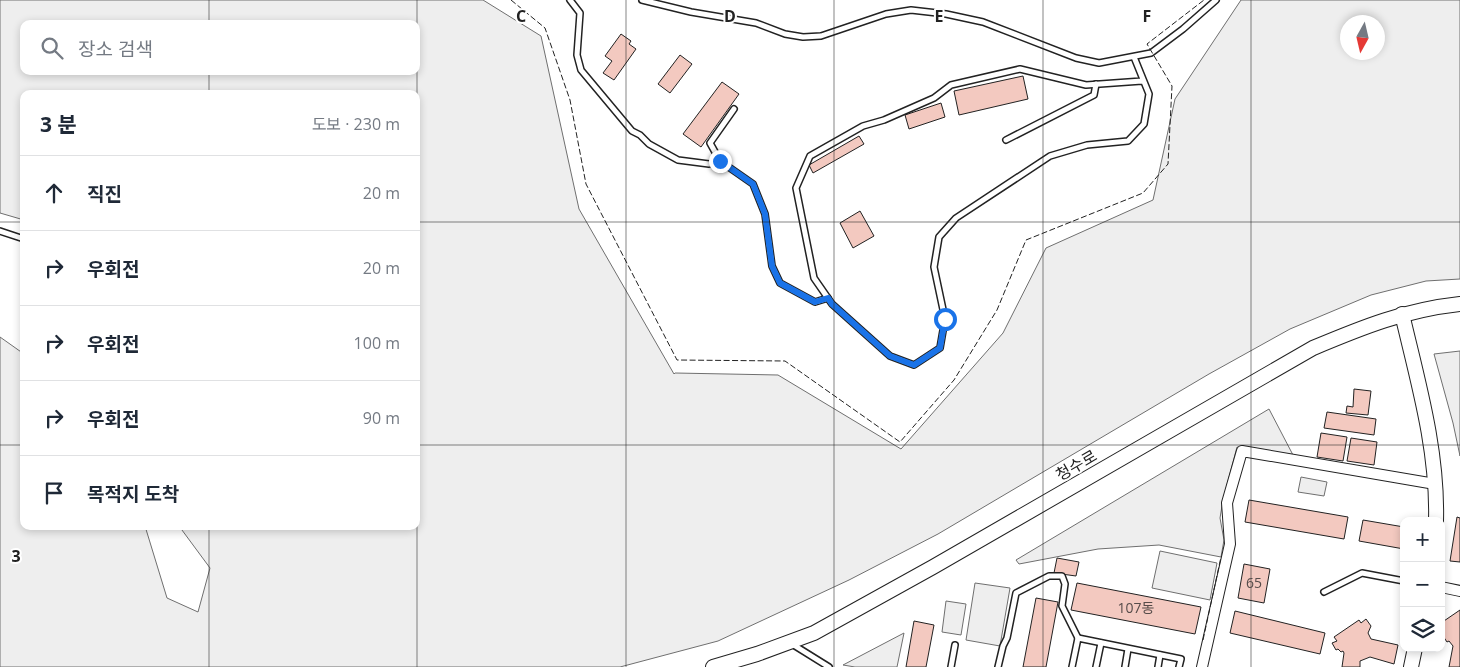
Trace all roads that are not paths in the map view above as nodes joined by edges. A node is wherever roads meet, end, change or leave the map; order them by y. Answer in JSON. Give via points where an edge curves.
{"nodes":[{"id":1,"x":570,"y":0,"type":"edge"},
{"id":2,"x":642,"y":0,"type":"edge"},
{"id":3,"x":1216,"y":0,"type":"edge"},
{"id":4,"x":1134,"y":57,"type":"junction"},
{"id":5,"x":1142,"y":81,"type":"junction"},
{"id":6,"x":1096,"y":84,"type":"junction"},
{"id":7,"x":734,"y":109,"type":"dead end"},
{"id":8,"x":1006,"y":140,"type":"dead end"},
{"id":9,"x":720,"y":161,"type":"junction"},
{"id":10,"x":0,"y":231,"type":"edge"},
{"id":11,"x":20,"y":238,"type":"edge"},
{"id":12,"x":828,"y":298,"type":"junction"},
{"id":13,"x":1460,"y":304,"type":"edge"},
{"id":14,"x":1402,"y":314,"type":"junction"},
{"id":15,"x":1435,"y":484,"type":"junction"},
{"id":16,"x":1436,"y":517,"type":"edge"},
{"id":17,"x":1400,"y":580,"type":"edge"},
{"id":18,"x":1445,"y":589,"type":"edge"},
{"id":19,"x":1460,"y":591,"type":"edge"},
{"id":20,"x":1324,"y":592,"type":"dead end"},
{"id":21,"x":1078,"y":638,"type":"junction"},
{"id":22,"x":789,"y":642,"type":"junction"},
{"id":23,"x":1101,"y":643,"type":"junction"},
{"id":24,"x":955,"y":645,"type":"dead end"},
{"id":25,"x":1128,"y":649,"type":"junction"},
{"id":26,"x":1414,"y":652,"type":"edge"},
{"id":27,"x":1160,"y":655,"type":"junction"},
{"id":28,"x":713,"y":667,"type":"edge"},
{"id":29,"x":829,"y":667,"type":"edge"},
{"id":30,"x":951,"y":667,"type":"edge"},
{"id":31,"x":998,"y":667,"type":"edge"},
{"id":32,"x":1072,"y":667,"type":"edge"},
{"id":33,"x":1096,"y":667,"type":"edge"},
{"id":34,"x":1125,"y":667,"type":"edge"},
{"id":35,"x":1158,"y":667,"type":"edge"},
{"id":36,"x":1179,"y":667,"type":"edge"},
{"id":37,"x":1202,"y":667,"type":"edge"},
{"id":38,"x":1411,"y":667,"type":"edge"}],
"edges":[{"from":1,"to":9,"type":"lane","via":[[580,13],[577,55],[581,70],[632,131],[678,160],[709,164]]},
{"from":2,"to":4,"type":"lane","via":[[803,36],[821,36],[886,14],[911,10],[946,14],[983,22],[1076,58],[1099,63]]},
{"from":3,"to":4,"type":"lane","via":[[1152,53]]},
{"from":4,"to":5,"type":"lane"},
{"from":5,"to":6,"type":"lane"},
{"from":5,"to":12,"type":"lane","via":[[1149,94],[1144,124],[1128,141],[1088,145],[1050,156],[956,218],[939,238],[934,267],[945,319],[940,348],[914,365],[890,356]]},
{"from":6,"to":8,"type":"lane","via":[[1094,95]]},
{"from":6,"to":12,"type":"lane","via":[[1020,70],[951,85],[934,98],[863,126],[810,156],[796,188],[814,278]]},
{"from":7,"to":9,"type":"lane","via":[[710,143]]},
{"from":9,"to":12,"type":"lane","via":[[753,184],[765,214],[772,266],[780,283],[815,302]]},
{"from":10,"to":11,"type":"lane"},
{"from":13,"to":14,"type":"main road","name":"청수로"},
{"from":14,"to":15,"type":"main road","via":[[1430,431]]},
{"from":14,"to":22,"type":"main road","name":"청수로","via":[[1313,348],[933,567],[814,633]]},
{"from":15,"to":16,"type":"main road"},
{"from":15,"to":37,"type":"street","via":[[1242,451],[1227,503],[1230,544]]},
{"from":17,"to":20,"type":"lane","via":[[1362,573]]},
{"from":18,"to":19,"type":"street"},
{"from":21,"to":23,"type":"lane"},
{"from":21,"to":31,"type":"lane","via":[[1062,606],[1065,584],[1062,576],[1049,576],[1016,593]]},
{"from":21,"to":32,"type":"lane"},
{"from":22,"to":28,"type":"main road","name":"청수로"},
{"from":22,"to":29,"type":"lane"},
{"from":23,"to":25,"type":"lane"},
{"from":23,"to":33,"type":"lane"},
{"from":24,"to":30,"type":"lane"},
{"from":25,"to":27,"type":"lane"},
{"from":25,"to":34,"type":"lane"},
{"from":26,"to":38,"type":"main road"},
{"from":27,"to":35,"type":"lane"},
{"from":27,"to":36,"type":"lane","via":[[1181,659]]}]}
